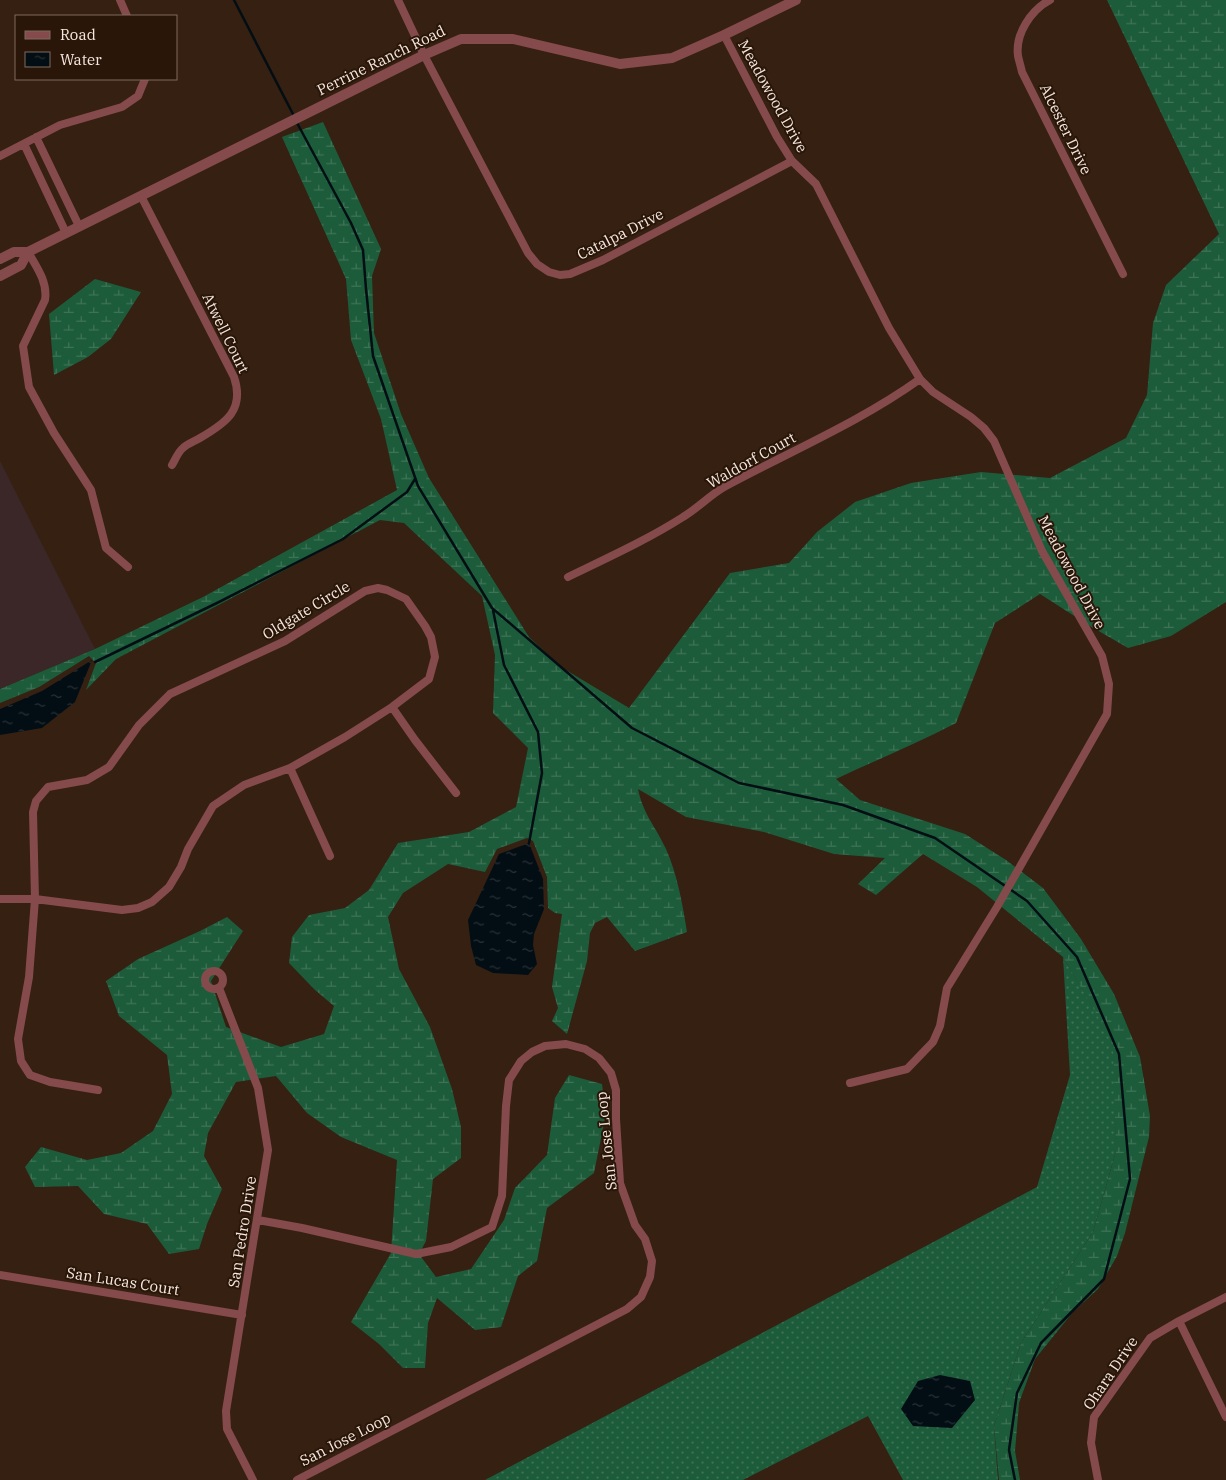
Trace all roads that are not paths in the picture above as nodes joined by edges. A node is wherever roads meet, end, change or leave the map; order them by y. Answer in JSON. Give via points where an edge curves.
{"nodes":[{"id":1,"x":120,"y":0,"type":"edge"},
{"id":2,"x":398,"y":0,"type":"edge"},
{"id":3,"x":796,"y":0,"type":"edge"},
{"id":4,"x":1050,"y":0,"type":"edge"},
{"id":5,"x":127,"y":15,"type":"edge"},
{"id":6,"x":724,"y":35,"type":"junction"},
{"id":7,"x":424,"y":54,"type":"junction"},
{"id":8,"x":145,"y":80,"type":"edge"},
{"id":9,"x":36,"y":137,"type":"junction"},
{"id":10,"x":24,"y":144,"type":"junction"},
{"id":11,"x":0,"y":156,"type":"edge"},
{"id":12,"x":792,"y":161,"type":"junction"},
{"id":13,"x":141,"y":196,"type":"junction"},
{"id":14,"x":79,"y":226,"type":"junction"},
{"id":15,"x":66,"y":233,"type":"junction"},
{"id":16,"x":28,"y":252,"type":"junction"},
{"id":17,"x":0,"y":259,"type":"edge"},
{"id":18,"x":1123,"y":274,"type":"dead end"},
{"id":19,"x":0,"y":276,"type":"edge"},
{"id":20,"x":920,"y":379,"type":"junction"},
{"id":21,"x":172,"y":465,"type":"dead end"},
{"id":22,"x":128,"y":567,"type":"dead end"},
{"id":23,"x":568,"y":577,"type":"dead end"},
{"id":24,"x":392,"y":706,"type":"junction"},
{"id":25,"x":290,"y":768,"type":"junction"},
{"id":26,"x":456,"y":793,"type":"dead end"},
{"id":27,"x":330,"y":856,"type":"dead end"},
{"id":28,"x":0,"y":899,"type":"edge"},
{"id":29,"x":35,"y":899,"type":"junction"},
{"id":30,"x":218,"y":988,"type":"dead end"},
{"id":31,"x":850,"y":1083,"type":"dead end"},
{"id":32,"x":98,"y":1090,"type":"dead end"},
{"id":33,"x":258,"y":1220,"type":"junction"},
{"id":34,"x":0,"y":1276,"type":"edge"},
{"id":35,"x":1226,"y":1297,"type":"edge"},
{"id":36,"x":242,"y":1315,"type":"junction"},
{"id":37,"x":1179,"y":1321,"type":"junction"},
{"id":38,"x":1226,"y":1417,"type":"edge"},
{"id":39,"x":253,"y":1480,"type":"edge"},
{"id":40,"x":296,"y":1480,"type":"edge"},
{"id":41,"x":1098,"y":1480,"type":"edge"}],
"edges":[{"from":1,"to":5,"type":"street"},
{"from":2,"to":7,"type":"street","name":"Catalpa Drive"},
{"from":3,"to":6,"type":"street","name":"Perrine Ranch Road"},
{"from":4,"to":18,"type":"street","name":"Alcester Drive","via":[[1028,18],[1020,35],[1018,54],[1022,72]]},
{"from":6,"to":7,"type":"street","name":"Perrine Ranch Road","via":[[672,58],[620,64],[513,39],[461,38]]},
{"from":6,"to":12,"type":"street","name":"Meadowood Drive"},
{"from":7,"to":12,"type":"street","name":"Catalpa Drive","via":[[528,253],[549,272],[570,274],[603,260]]},
{"from":7,"to":13,"type":"street","name":"Perrine Ranch Road"},
{"from":8,"to":9,"type":"street","via":[[138,96],[122,107],[60,125]]},
{"from":9,"to":10,"type":"street"},
{"from":9,"to":14,"type":"street"},
{"from":10,"to":11,"type":"street"},
{"from":10,"to":15,"type":"street"},
{"from":12,"to":20,"type":"street","name":"Meadowood Drive","via":[[816,184],[888,328]]},
{"from":13,"to":14,"type":"street","name":"Perrine Ranch Road"},
{"from":13,"to":21,"type":"street","name":"Atwell Court","via":[[238,389],[231,414],[221,426],[183,448]]},
{"from":14,"to":15,"type":"street","name":"Perrine Ranch Road"},
{"from":15,"to":16,"type":"street","name":"Perrine Ranch Road"},
{"from":16,"to":17,"type":"street","name":"Perrine Ranch Road","via":[[14,252]]},
{"from":16,"to":19,"type":"street","name":"Perrine Ranch Road","via":[[21,265]]},
{"from":16,"to":22,"type":"street","via":[[46,294],[23,346],[29,387],[91,490],[106,548]]},
{"from":20,"to":23,"type":"street","name":"Waldorf Court","via":[[860,416],[724,487],[661,530]]},
{"from":20,"to":31,"type":"street","name":"Meadowood Drive","via":[[933,392],[971,417],[994,441],[1042,551],[1102,656],[1109,684],[1107,714],[947,988],[940,1026],[933,1042],[907,1069]]},
{"from":24,"to":25,"type":"street","name":"Oldgate Circle"},
{"from":24,"to":26,"type":"street"},
{"from":24,"to":29,"type":"street","name":"Oldgate Circle","via":[[429,679],[435,656],[431,637],[406,599],[378,588],[365,591],[285,642],[170,694],[139,725],[109,767],[87,780],[48,787],[36,801],[33,812]]},
{"from":25,"to":27,"type":"street"},
{"from":25,"to":29,"type":"street","name":"Oldgate Circle","via":[[244,785],[213,806],[169,887],[152,902],[122,910]]},
{"from":28,"to":29,"type":"street","name":"Oldgate Circle"},
{"from":29,"to":32,"type":"street","via":[[29,977],[18,1039],[21,1061],[30,1076]]},
{"from":30,"to":33,"type":"street","name":"San Pedro Drive","via":[[258,1088],[268,1150]]},
{"from":33,"to":36,"type":"street","name":"San Pedro Drive"},
{"from":33,"to":40,"type":"street","name":"San Jose Loop","via":[[416,1254],[451,1247],[492,1227],[502,1196],[509,1080],[521,1061],[532,1052],[545,1046],[566,1044],[585,1049],[599,1058],[611,1073],[616,1090],[620,1183],[652,1261],[650,1277],[641,1297],[627,1310]]},
{"from":34,"to":36,"type":"street","name":"San Lucas Court"},
{"from":35,"to":37,"type":"street","name":"Ohara Drive"},
{"from":36,"to":39,"type":"street","name":"San Pedro Drive","via":[[226,1411],[227,1429]]},
{"from":37,"to":38,"type":"street"},
{"from":37,"to":41,"type":"street","name":"Ohara Drive","via":[[1150,1338],[1094,1417],[1091,1443]]}]}
